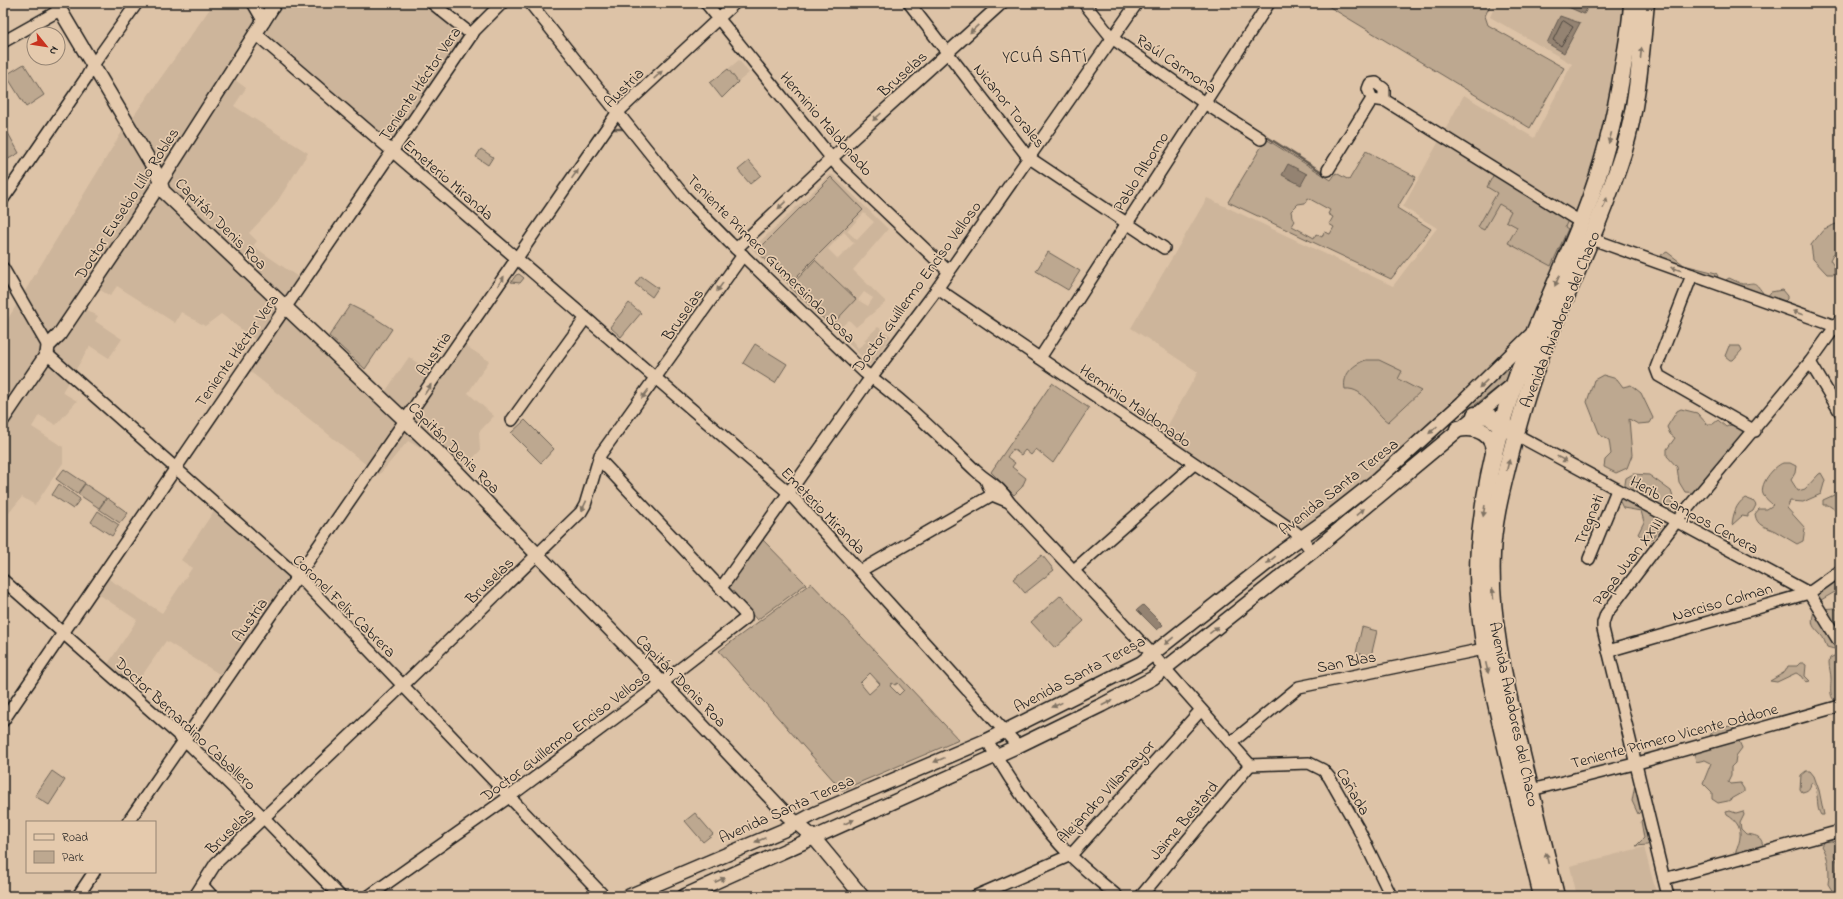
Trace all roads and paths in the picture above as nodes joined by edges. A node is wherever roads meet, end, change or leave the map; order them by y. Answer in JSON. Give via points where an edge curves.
{"nodes":[{"id":1,"x":137,"y":3,"type":"edge"},
{"id":2,"x":253,"y":3,"type":"edge"},
{"id":3,"x":275,"y":3,"type":"edge"},
{"id":4,"x":432,"y":3,"type":"edge"},
{"id":5,"x":502,"y":3,"type":"edge"},
{"id":6,"x":530,"y":3,"type":"edge"},
{"id":7,"x":706,"y":3,"type":"edge"},
{"id":8,"x":735,"y":3,"type":"edge"},
{"id":9,"x":909,"y":3,"type":"edge"},
{"id":10,"x":1002,"y":3,"type":"edge"},
{"id":11,"x":1084,"y":3,"type":"edge"},
{"id":12,"x":1136,"y":3,"type":"edge"},
{"id":13,"x":1269,"y":3,"type":"edge"},
{"id":14,"x":1632,"y":3,"type":"edge"},
{"id":15,"x":1646,"y":3,"type":"edge"},
{"id":16,"x":58,"y":7,"type":"edge"},
{"id":17,"x":719,"y":18,"type":"junction"},
{"id":18,"x":264,"y":22,"type":"junction"},
{"id":19,"x":255,"y":33,"type":"junction"},
{"id":20,"x":472,"y":35,"type":"junction"},
{"id":21,"x":1112,"y":38,"type":"junction"},
{"id":22,"x":3,"y":42,"type":"edge"},
{"id":23,"x":948,"y":53,"type":"junction"},
{"id":24,"x":1625,"y":58,"type":"junction"},
{"id":25,"x":92,"y":65,"type":"junction"},
{"id":26,"x":1372,"y":99,"type":"junction"},
{"id":27,"x":1384,"y":100,"type":"junction"},
{"id":28,"x":1204,"y":102,"type":"junction"},
{"id":29,"x":617,"y":112,"type":"junction"},
{"id":30,"x":1628,"y":133,"type":"junction"},
{"id":31,"x":1261,"y":139,"type":"dead end"},
{"id":32,"x":392,"y":151,"type":"junction"},
{"id":33,"x":1028,"y":157,"type":"junction"},
{"id":34,"x":832,"y":158,"type":"junction"},
{"id":35,"x":1328,"y":170,"type":"dead end"},
{"id":36,"x":160,"y":183,"type":"junction"},
{"id":37,"x":3,"y":199,"type":"edge"},
{"id":38,"x":1127,"y":223,"type":"junction"},
{"id":39,"x":1582,"y":223,"type":"junction"},
{"id":40,"x":1597,"y":241,"type":"junction"},
{"id":41,"x":1572,"y":245,"type":"junction"},
{"id":42,"x":1164,"y":248,"type":"dead end"},
{"id":43,"x":739,"y":252,"type":"junction"},
{"id":44,"x":517,"y":258,"type":"junction"},
{"id":45,"x":3,"y":268,"type":"edge"},
{"id":46,"x":949,"y":272,"type":"junction"},
{"id":47,"x":1692,"y":275,"type":"junction"},
{"id":48,"x":938,"y":289,"type":"junction"},
{"id":49,"x":285,"y":308,"type":"junction"},
{"id":50,"x":585,"y":319,"type":"junction"},
{"id":51,"x":1838,"y":323,"type":"edge"},
{"id":52,"x":1535,"y":330,"type":"junction"},
{"id":53,"x":47,"y":350,"type":"junction"},
{"id":54,"x":1542,"y":353,"type":"junction"},
{"id":55,"x":1040,"y":358,"type":"junction"},
{"id":56,"x":1810,"y":362,"type":"junction"},
{"id":57,"x":871,"y":377,"type":"junction"},
{"id":58,"x":656,"y":379,"type":"junction"},
{"id":59,"x":1515,"y":383,"type":"junction"},
{"id":60,"x":1840,"y":412,"type":"edge"},
{"id":61,"x":1475,"y":415,"type":"junction"},
{"id":62,"x":3,"y":419,"type":"edge"},
{"id":63,"x":512,"y":420,"type":"dead end"},
{"id":64,"x":406,"y":421,"type":"junction"},
{"id":65,"x":1458,"y":429,"type":"junction"},
{"id":66,"x":1509,"y":430,"type":"junction"},
{"id":67,"x":1754,"y":431,"type":"junction"},
{"id":68,"x":599,"y":459,"type":"junction"},
{"id":69,"x":1494,"y":459,"type":"junction"},
{"id":70,"x":1194,"y":464,"type":"junction"},
{"id":71,"x":175,"y":467,"type":"junction"},
{"id":72,"x":986,"y":480,"type":"junction"},
{"id":73,"x":1616,"y":490,"type":"junction"},
{"id":74,"x":789,"y":493,"type":"junction"},
{"id":75,"x":992,"y":495,"type":"junction"},
{"id":76,"x":1008,"y":502,"type":"junction"},
{"id":77,"x":1676,"y":522,"type":"junction"},
{"id":78,"x":1302,"y":538,"type":"junction"},
{"id":79,"x":1312,"y":552,"type":"junction"},
{"id":80,"x":538,"y":555,"type":"junction"},
{"id":81,"x":1589,"y":560,"type":"dead end"},
{"id":82,"x":1074,"y":570,"type":"junction"},
{"id":83,"x":860,"y":571,"type":"junction"},
{"id":84,"x":1840,"y":571,"type":"edge"},
{"id":85,"x":297,"y":576,"type":"junction"},
{"id":86,"x":3,"y":580,"type":"edge"},
{"id":87,"x":721,"y":588,"type":"junction"},
{"id":88,"x":1809,"y":593,"type":"junction"},
{"id":89,"x":63,"y":633,"type":"junction"},
{"id":90,"x":1840,"y":643,"type":"edge"},
{"id":91,"x":1484,"y":649,"type":"junction"},
{"id":92,"x":1608,"y":651,"type":"junction"},
{"id":93,"x":1153,"y":655,"type":"junction"},
{"id":94,"x":1164,"y":670,"type":"junction"},
{"id":95,"x":662,"y":683,"type":"junction"},
{"id":96,"x":403,"y":686,"type":"junction"},
{"id":97,"x":1840,"y":706,"type":"edge"},
{"id":98,"x":1201,"y":710,"type":"junction"},
{"id":99,"x":3,"y":721,"type":"edge"},
{"id":100,"x":1006,"y":730,"type":"junction"},
{"id":101,"x":184,"y":740,"type":"junction"},
{"id":102,"x":987,"y":740,"type":"junction"},
{"id":103,"x":1232,"y":742,"type":"junction"},
{"id":104,"x":1018,"y":746,"type":"junction"},
{"id":105,"x":996,"y":756,"type":"junction"},
{"id":106,"x":1634,"y":764,"type":"junction"},
{"id":107,"x":1250,"y":765,"type":"junction"},
{"id":108,"x":1524,"y":792,"type":"junction"},
{"id":109,"x":509,"y":797,"type":"junction"},
{"id":110,"x":264,"y":818,"type":"junction"},
{"id":111,"x":129,"y":821,"type":"edge"},
{"id":112,"x":795,"y":823,"type":"junction"},
{"id":113,"x":1840,"y":831,"type":"edge"},
{"id":114,"x":814,"y":838,"type":"junction"},
{"id":115,"x":1071,"y":856,"type":"junction"},
{"id":116,"x":93,"y":873,"type":"edge"},
{"id":117,"x":1664,"y":879,"type":"junction"},
{"id":118,"x":203,"y":886,"type":"junction"},
{"id":119,"x":982,"y":895,"type":"edge"},
{"id":120,"x":78,"y":896,"type":"edge"},
{"id":121,"x":195,"y":896,"type":"edge"},
{"id":122,"x":212,"y":896,"type":"edge"},
{"id":123,"x":340,"y":896,"type":"edge"},
{"id":124,"x":369,"y":896,"type":"edge"},
{"id":125,"x":604,"y":896,"type":"edge"},
{"id":126,"x":629,"y":896,"type":"edge"},
{"id":127,"x":684,"y":896,"type":"edge"},
{"id":128,"x":862,"y":896,"type":"edge"},
{"id":129,"x":1117,"y":896,"type":"edge"},
{"id":130,"x":1141,"y":896,"type":"edge"},
{"id":131,"x":1391,"y":896,"type":"edge"},
{"id":132,"x":1542,"y":896,"type":"edge"},
{"id":133,"x":1556,"y":896,"type":"edge"},
{"id":134,"x":1668,"y":896,"type":"edge"}],
"edges":[{"from":1,"to":25,"type":"street"},
{"from":2,"to":18,"type":"street"},
{"from":3,"to":18,"type":"main road","name":"Doctor Eusebio Lillo Robles"},
{"from":4,"to":20,"type":"street"},
{"from":5,"to":20,"type":"street","name":"Teniente Héctor Vera"},
{"from":6,"to":29,"type":"street","name":"Teniente Primero Gumersindo Sosa"},
{"from":7,"to":17,"type":"street","name":"Herminio Maldonado"},
{"from":8,"to":17,"type":"street","name":"Austria"},
{"from":9,"to":23,"type":"street","name":"Nicanor Torales"},
{"from":10,"to":23,"type":"street","name":"Bruselas","one_way":true},
{"from":11,"to":21,"type":"street","name":"Raúl Carmona"},
{"from":12,"to":21,"type":"street","name":"Doctor Guillermo Enciso Velloso"},
{"from":13,"to":28,"type":"street","name":"Pablo Alborno"},
{"from":14,"to":24,"type":"highway","name":"Avenida Aviadores del Chaco"},
{"from":30,"to":15,"type":"highway","name":"Avenida Aviadores del Chaco","one_way":true,"via":[[1639,74]]},
{"from":16,"to":22,"type":"street"},
{"from":16,"to":25,"type":"main road","name":"Capitán Denis Roa"},
{"from":29,"to":17,"type":"street","name":"Austria","one_way":true},
{"from":17,"to":34,"type":"street","name":"Herminio Maldonado"},
{"from":18,"to":19,"type":"main road","name":"Doctor Eusebio Lillo Robles"},
{"from":19,"to":32,"type":"street","name":"Emeterio Miranda"},
{"from":19,"to":36,"type":"main road","name":"Doctor Eusebio Lillo Robles"},
{"from":20,"to":32,"type":"street","name":"Teniente Héctor Vera"},
{"from":21,"to":28,"type":"street","name":"Raúl Carmona"},
{"from":21,"to":33,"type":"street","name":"Doctor Guillermo Enciso Velloso"},
{"from":23,"to":33,"type":"street","name":"Nicanor Torales"},
{"from":23,"to":34,"type":"street","name":"Bruselas","one_way":true},
{"from":24,"to":30,"type":"highway","via":[[1629,77],[1622,113]]},
{"from":24,"to":39,"type":"highway","name":"Avenida Aviadores del Chaco","one_way":true,"via":[[1610,135]]},
{"from":25,"to":36,"type":"main road","name":"Capitán Denis Roa","via":[[152,165]]},
{"from":25,"to":37,"type":"street","via":[[86,78]]},
{"from":26,"to":27,"type":"street"},
{"from":26,"to":27,"type":"street","via":[[1368,90],[1370,84],[1376,83],[1384,89]]},
{"from":26,"to":35,"type":"street"},
{"from":27,"to":39,"type":"street"},
{"from":28,"to":31,"type":"street","name":"Raúl Carmona"},
{"from":28,"to":38,"type":"street","name":"Pablo Alborno"},
{"from":29,"to":43,"type":"street","name":"Teniente Primero Gumersindo Sosa","via":[[685,197]]},
{"from":44,"to":29,"type":"street","name":"Austria","one_way":true},
{"from":40,"to":30,"type":"highway","name":"Avenida Aviadores del Chaco","one_way":true},
{"from":32,"to":44,"type":"street","name":"Emeterio Miranda"},
{"from":32,"to":49,"type":"street","name":"Teniente Héctor Vera"},
{"from":33,"to":38,"type":"street","name":"Nicanor Torales"},
{"from":33,"to":46,"type":"street","name":"Doctor Guillermo Enciso Velloso"},
{"from":34,"to":43,"type":"street","name":"Bruselas","one_way":true},
{"from":34,"to":46,"type":"street","name":"Herminio Maldonado"},
{"from":36,"to":49,"type":"main road","name":"Capitán Denis Roa","via":[[163,191]]},
{"from":36,"to":53,"type":"main road","name":"Doctor Eusebio Lillo Robles"},
{"from":38,"to":42,"type":"street","name":"Nicanor Torales"},
{"from":38,"to":55,"type":"street","name":"Pablo Alborno"},
{"from":39,"to":41,"type":"highway","name":"Avenida Aviadores del Chaco"},
{"from":40,"to":41,"type":"street"},
{"from":47,"to":40,"type":"street","one_way":true},
{"from":40,"to":54,"type":"highway","name":"Avenida Aviadores del Chaco"},
{"from":41,"to":52,"type":"highway","name":"Avenida Aviadores del Chaco","one_way":true},
{"from":43,"to":57,"type":"street","name":"Teniente Primero Gumersindo Sosa"},
{"from":43,"to":58,"type":"street","name":"Bruselas","one_way":true},
{"from":44,"to":50,"type":"street","name":"Emeterio Miranda"},
{"from":64,"to":44,"type":"street","name":"Austria","one_way":true},
{"from":45,"to":53,"type":"street","name":"Coronel Felix Cabrera"},
{"from":46,"to":48,"type":"street","name":"Doctor Guillermo Enciso Velloso"},
{"from":51,"to":47,"type":"street","one_way":true},
{"from":47,"to":67,"type":"street","via":[[1656,372]]},
{"from":48,"to":55,"type":"street","name":"Herminio Maldonado"},
{"from":48,"to":57,"type":"street","name":"Doctor Guillermo Enciso Velloso"},
{"from":49,"to":64,"type":"main road","name":"Capitán Denis Roa"},
{"from":49,"to":71,"type":"street","name":"Teniente Héctor Vera"},
{"from":50,"to":58,"type":"street","name":"Emeterio Miranda"},
{"from":50,"to":63,"type":"street"},
{"from":51,"to":56,"type":"street","name":"Papa Juan XXIII"},
{"from":52,"to":59,"type":"highway","name":"Avenida Aviadores del Chaco"},
{"from":52,"to":78,"type":"main road","name":"Avenida Santa Teresa","one_way":true,"via":[[1496,371],[1402,458]]},
{"from":53,"to":62,"type":"main road","name":"Doctor Eusebio Lillo Robles"},
{"from":53,"to":71,"type":"street","name":"Coronel Felix Cabrera"},
{"from":54,"to":59,"type":"highway"},
{"from":54,"to":66,"type":"highway","name":"Avenida Aviadores del Chaco"},
{"from":55,"to":70,"type":"street","name":"Herminio Maldonado"},
{"from":56,"to":60,"type":"street"},
{"from":56,"to":67,"type":"street","name":"Papa Juan XXIII"},
{"from":57,"to":72,"type":"street","name":"Teniente Primero Gumersindo Sosa"},
{"from":57,"to":74,"type":"street","name":"Doctor Guillermo Enciso Velloso"},
{"from":58,"to":68,"type":"street","name":"Bruselas","one_way":true},
{"from":58,"to":74,"type":"street","name":"Emeterio Miranda"},
{"from":59,"to":61,"type":"main road","name":"Avenida Santa Teresa"},
{"from":59,"to":66,"type":"highway","name":"Avenida Aviadores del Chaco"},
{"from":61,"to":65,"type":"main road","name":"Avenida Santa Teresa"},
{"from":61,"to":66,"type":"highway","via":[[1488,416]]},
{"from":64,"to":80,"type":"main road","name":"Capitán Denis Roa"},
{"from":64,"to":85,"type":"street","name":"Austria"},
{"from":65,"to":69,"type":"highway","via":[[1473,427],[1487,434],[1493,443]]},
{"from":79,"to":65,"type":"main road","name":"Avenida Santa Teresa","one_way":true},
{"from":66,"to":69,"type":"highway","name":"Avenida Aviadores del Chaco"},
{"from":66,"to":73,"type":"street","name":"Herib Campos Cervera","one_way":true},
{"from":108,"to":66,"type":"highway","name":"Avenida Aviadores del Chaco","one_way":true,"via":[[1502,668],[1492,584],[1492,553]]},
{"from":67,"to":77,"type":"street","name":"Papa Juan XXIII"},
{"from":68,"to":80,"type":"street","name":"Bruselas","one_way":true,"via":[[581,512]]},
{"from":68,"to":87,"type":"street","name":"Doctor Guillermo Enciso Velloso"},
{"from":69,"to":91,"type":"highway","name":"Avenida Aviadores del Chaco","one_way":true,"via":[[1483,514],[1477,581]]},
{"from":70,"to":78,"type":"street","name":"Herminio Maldonado"},
{"from":70,"to":82,"type":"street"},
{"from":71,"to":85,"type":"street","name":"Coronel Felix Cabrera"},
{"from":71,"to":89,"type":"street","name":"Teniente Héctor Vera"},
{"from":72,"to":75,"type":"street"},
{"from":72,"to":76,"type":"street","name":"Teniente Primero Gumersindo Sosa","via":[[1005,494]]},
{"from":73,"to":77,"type":"street","name":"Herib Campos Cervera"},
{"from":73,"to":81,"type":"street","name":"Tregnati"},
{"from":74,"to":83,"type":"street","name":"Emeterio Miranda"},
{"from":74,"to":87,"type":"street","name":"Doctor Guillermo Enciso Velloso"},
{"from":75,"to":76,"type":"street"},
{"from":75,"to":83,"type":"street"},
{"from":76,"to":82,"type":"street"},
{"from":77,"to":88,"type":"street","name":"Herib Campos Cervera"},
{"from":77,"to":92,"type":"street","name":"Papa Juan XXIII","via":[[1606,614],[1603,629]]},
{"from":78,"to":79,"type":"street","name":"Herminio Maldonado"},
{"from":78,"to":93,"type":"main road","name":"Avenida Santa Teresa","one_way":true},
{"from":94,"to":79,"type":"main road","name":"Avenida Santa Teresa","one_way":true},
{"from":80,"to":95,"type":"main road","name":"Capitán Denis Roa"},
{"from":80,"to":96,"type":"street","name":"Bruselas"},
{"from":82,"to":93,"type":"street"},
{"from":83,"to":100,"type":"street","name":"Emeterio Miranda"},
{"from":84,"to":88,"type":"street","name":"Narciso Colman"},
{"from":85,"to":96,"type":"street","name":"Coronel Felix Cabrera"},
{"from":85,"to":101,"type":"street","name":"Austria"},
{"from":86,"to":89,"type":"street","name":"Doctor Bernardino Caballero"},
{"from":87,"to":95,"type":"street","name":"Doctor Guillermo Enciso Velloso","via":[[746,618]]},
{"from":88,"to":90,"type":"street"},
{"from":88,"to":92,"type":"street","name":"Narciso Colman"},
{"from":89,"to":99,"type":"street","name":"Teniente Héctor Vera"},
{"from":89,"to":101,"type":"street","name":"Doctor Bernardino Caballero"},
{"from":91,"to":103,"type":"street","name":"San Blas","via":[[1299,687]]},
{"from":91,"to":108,"type":"highway","name":"Avenida Aviadores del Chaco","one_way":true},
{"from":92,"to":106,"type":"street","name":"Papa Juan XXIII"},
{"from":93,"to":94,"type":"street"},
{"from":93,"to":100,"type":"main road","name":"Avenida Santa Teresa","one_way":true},
{"from":94,"to":98,"type":"street"},
{"from":104,"to":94,"type":"main road","name":"Avenida Santa Teresa","one_way":true,"via":[[1102,705]]},
{"from":95,"to":109,"type":"street","name":"Doctor Guillermo Enciso Velloso"},
{"from":95,"to":112,"type":"main road","name":"Capitán Denis Roa"},
{"from":96,"to":109,"type":"street","name":"Coronel Felix Cabrera"},
{"from":96,"to":110,"type":"street","name":"Bruselas"},
{"from":97,"to":106,"type":"street","name":"Teniente Primero Vicente Oddone"},
{"from":98,"to":103,"type":"street"},
{"from":98,"to":115,"type":"street","name":"Alejandro Villamayor"},
{"from":100,"to":102,"type":"main road","name":"Avenida Santa Teresa"},
{"from":100,"to":104,"type":"street","name":"Emeterio Miranda"},
{"from":101,"to":110,"type":"street","name":"Doctor Bernardino Caballero"},
{"from":101,"to":111,"type":"street","name":"Austria"},
{"from":102,"to":105,"type":"street"},
{"from":102,"to":112,"type":"main road","name":"Avenida Santa Teresa","one_way":true},
{"from":103,"to":107,"type":"street"},
{"from":104,"to":105,"type":"main road","name":"Avenida Santa Teresa"},
{"from":114,"to":105,"type":"main road","name":"Avenida Santa Teresa","one_way":true},
{"from":105,"to":115,"type":"street","via":[[1034,811]]},
{"from":106,"to":108,"type":"street","name":"Teniente Primero Vicente Oddone"},
{"from":106,"to":117,"type":"street","name":"Papa Juan XXIII"},
{"from":107,"to":130,"type":"street","name":"Jaime Bestard"},
{"from":107,"to":131,"type":"street","name":"Cañada","via":[[1309,763],[1323,770],[1359,830]]},
{"from":108,"to":132,"type":"highway","name":"Avenida Aviadores del Chaco"},
{"from":133,"to":108,"type":"highway","name":"Avenida Aviadores del Chaco","one_way":true},
{"from":109,"to":124,"type":"street","name":"Doctor Guillermo Enciso Velloso"},
{"from":109,"to":125,"type":"street","name":"Coronel Felix Cabrera"},
{"from":110,"to":118,"type":"street","name":"Bruselas","via":[[216,863]]},
{"from":110,"to":123,"type":"street","name":"Doctor Bernardino Caballero"},
{"from":112,"to":114,"type":"main road","name":"Capitán Denis Roa"},
{"from":112,"to":126,"type":"main road","name":"Avenida Santa Teresa","one_way":true},
{"from":113,"to":117,"type":"street"},
{"from":127,"to":114,"type":"main road","name":"Avenida Santa Teresa","one_way":true},
{"from":114,"to":128,"type":"main road","name":"Capitán Denis Roa"},
{"from":115,"to":119,"type":"street","name":"Alejandro Villamayor"},
{"from":115,"to":129,"type":"street"},
{"from":116,"to":120,"type":"street"},
{"from":117,"to":134,"type":"street","name":"Papa Juan XXIII"},
{"from":118,"to":121,"type":"street","name":"Bruselas"},
{"from":118,"to":122,"type":"street"}]}
